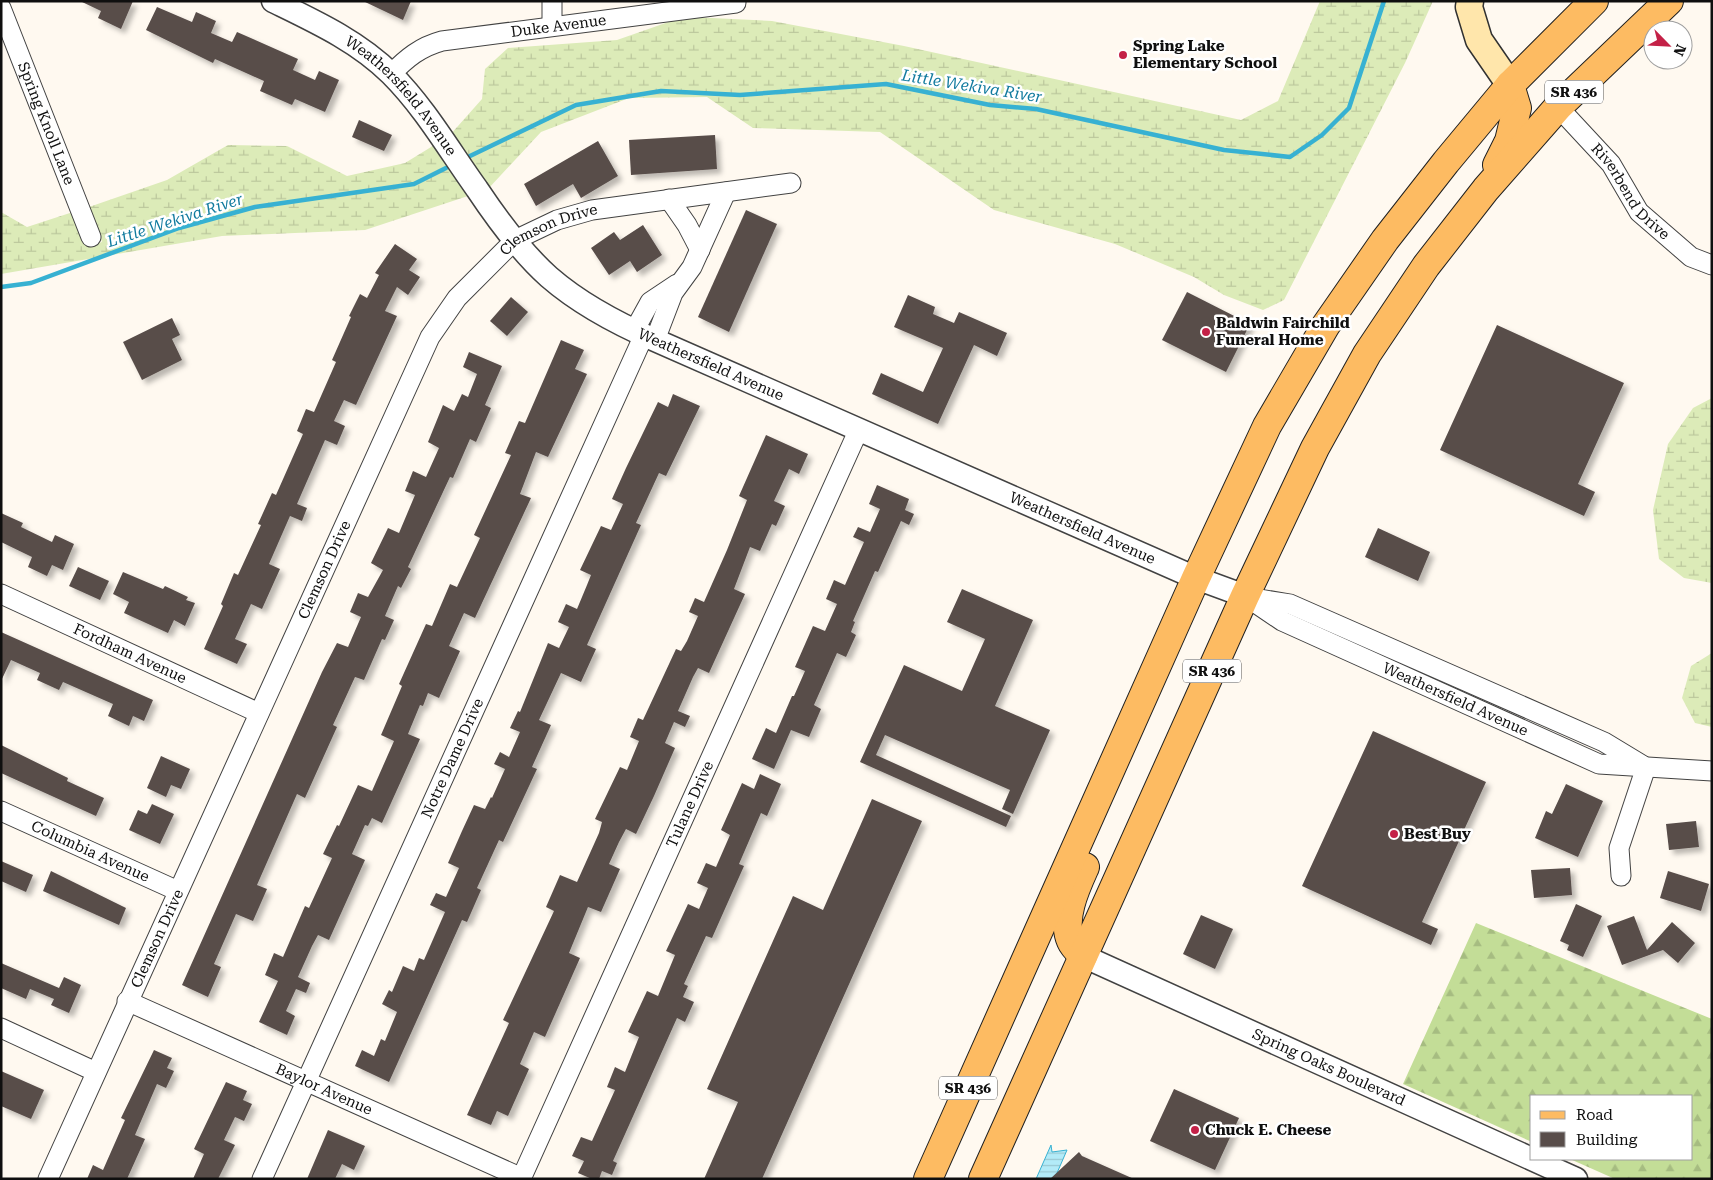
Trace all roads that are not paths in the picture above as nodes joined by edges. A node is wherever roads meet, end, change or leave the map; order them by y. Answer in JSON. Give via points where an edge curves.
{"nodes":[{"id":1,"x":272,"y":1,"type":"edge"},
{"id":2,"x":552,"y":1,"type":"edge"},
{"id":3,"x":1470,"y":1,"type":"edge"},
{"id":4,"x":1594,"y":1,"type":"edge"},
{"id":5,"x":1669,"y":1,"type":"edge"},
{"id":6,"x":736,"y":2,"type":"edge"},
{"id":7,"x":1,"y":8,"type":"edge"},
{"id":8,"x":303,"y":8,"type":"edge"},
{"id":9,"x":552,"y":26,"type":"junction"},
{"id":10,"x":391,"y":74,"type":"junction"},
{"id":11,"x":1510,"y":86,"type":"junction"},
{"id":12,"x":1558,"y":107,"type":"junction"},
{"id":13,"x":791,"y":183,"type":"dead end"},
{"id":14,"x":1486,"y":189,"type":"junction"},
{"id":15,"x":726,"y":192,"type":"junction"},
{"id":16,"x":669,"y":199,"type":"junction"},
{"id":17,"x":92,"y":237,"type":"dead end"},
{"id":18,"x":515,"y":240,"type":"junction"},
{"id":19,"x":700,"y":250,"type":"junction"},
{"id":20,"x":1712,"y":265,"type":"edge"},
{"id":21,"x":645,"y":335,"type":"junction"},
{"id":22,"x":859,"y":429,"type":"junction"},
{"id":23,"x":1196,"y":578,"type":"junction"},
{"id":24,"x":1,"y":594,"type":"edge"},
{"id":25,"x":1245,"y":596,"type":"junction"},
{"id":26,"x":259,"y":713,"type":"junction"},
{"id":27,"x":1646,"y":767,"type":"junction"},
{"id":28,"x":1712,"y":771,"type":"edge"},
{"id":29,"x":1,"y":811,"type":"edge"},
{"id":30,"x":1086,"y":824,"type":"junction"},
{"id":31,"x":1621,"y":876,"type":"dead end"},
{"id":32,"x":178,"y":891,"type":"junction"},
{"id":33,"x":1083,"y":956,"type":"junction"},
{"id":34,"x":128,"y":1001,"type":"junction"},
{"id":35,"x":1,"y":1028,"type":"edge"},
{"id":36,"x":96,"y":1072,"type":"junction"},
{"id":37,"x":306,"y":1082,"type":"junction"},
{"id":38,"x":1530,"y":1158,"type":"edge"},
{"id":39,"x":1534,"y":1160,"type":"edge"},
{"id":40,"x":522,"y":1178,"type":"edge"},
{"id":41,"x":48,"y":1179,"type":"edge"},
{"id":42,"x":262,"y":1179,"type":"edge"},
{"id":43,"x":928,"y":1179,"type":"edge"},
{"id":44,"x":984,"y":1179,"type":"edge"},
{"id":45,"x":1576,"y":1179,"type":"edge"}],
"edges":[{"from":1,"to":8,"type":"street","name":"Weathersfield Avenue"},
{"from":2,"to":9,"type":"street"},
{"from":3,"to":11,"type":"main road","via":[[1479,40]]},
{"from":4,"to":11,"type":"main road","number":"SR 436"},
{"from":5,"to":12,"type":"main road","number":"SR 436"},
{"from":6,"to":9,"type":"street","name":"Duke Avenue"},
{"from":7,"to":17,"type":"street","name":"Spring Knoll Lane"},
{"from":8,"to":10,"type":"street","name":"Weathersfield Avenue"},
{"from":9,"to":10,"type":"street","name":"Duke Avenue","via":[[426,45]]},
{"from":10,"to":18,"type":"street","name":"Weathersfield Avenue","via":[[422,109]]},
{"from":11,"to":14,"type":"main road","via":[[1517,108],[1509,141]]},
{"from":11,"to":23,"type":"main road","number":"SR 436","via":[[1384,240],[1326,326],[1267,426]]},
{"from":12,"to":14,"type":"main road","number":"SR 436"},
{"from":12,"to":20,"type":"street","name":"Riverbend Drive","via":[[1612,164],[1639,212],[1691,257]]},
{"from":13,"to":15,"type":"street","name":"Clemson Drive"},
{"from":14,"to":25,"type":"main road","number":"SR 436","via":[[1426,266],[1367,354],[1315,448]]},
{"from":15,"to":16,"type":"street","name":"Clemson Drive"},
{"from":15,"to":19,"type":"street","name":"Notre Dame Drive"},
{"from":16,"to":18,"type":"street","name":"Clemson Drive","via":[[592,210],[556,220]]},
{"from":16,"to":19,"type":"street"},
{"from":18,"to":21,"type":"street","name":"Weathersfield Avenue","via":[[548,276],[577,299]]},
{"from":18,"to":26,"type":"street","name":"Clemson Drive","via":[[457,298],[430,337]]},
{"from":19,"to":21,"type":"street","name":"Notre Dame Drive","via":[[692,267]]},
{"from":21,"to":22,"type":"street","name":"Weathersfield Avenue"},
{"from":21,"to":37,"type":"street","name":"Notre Dame Drive"},
{"from":22,"to":23,"type":"street","name":"Weathersfield Avenue"},
{"from":22,"to":40,"type":"street","name":"Tulane Drive"},
{"from":23,"to":25,"type":"street","name":"Weathersfield Avenue"},
{"from":23,"to":30,"type":"main road","number":"SR 436"},
{"from":24,"to":26,"type":"street","name":"Fordham Avenue"},
{"from":25,"to":27,"type":"street","name":"Weathersfield Avenue","via":[[1290,604],[1604,742]]},
{"from":25,"to":33,"type":"main road","number":"SR 436"},
{"from":26,"to":32,"type":"street","name":"Clemson Drive"},
{"from":27,"to":28,"type":"street","name":"Weathersfield Avenue"},
{"from":27,"to":31,"type":"street","via":[[1618,848]]},
{"from":29,"to":32,"type":"street","name":"Columbia Avenue"},
{"from":30,"to":33,"type":"main road","via":[[1091,852],[1071,907],[1068,931],[1071,942]]},
{"from":30,"to":43,"type":"main road","number":"SR 436"},
{"from":32,"to":34,"type":"street","name":"Clemson Drive"},
{"from":33,"to":38,"type":"street","name":"Spring Oaks Boulevard"},
{"from":33,"to":44,"type":"main road","number":"SR 436"},
{"from":34,"to":36,"type":"street","name":"Clemson Drive"},
{"from":34,"to":37,"type":"street","name":"Baylor Avenue"},
{"from":35,"to":36,"type":"street"},
{"from":36,"to":41,"type":"street","name":"Clemson Drive"},
{"from":37,"to":40,"type":"street","name":"Baylor Avenue"},
{"from":37,"to":42,"type":"street","name":"Notre Dame Drive"},
{"from":39,"to":45,"type":"street","name":"Spring Oaks Boulevard"}]}
